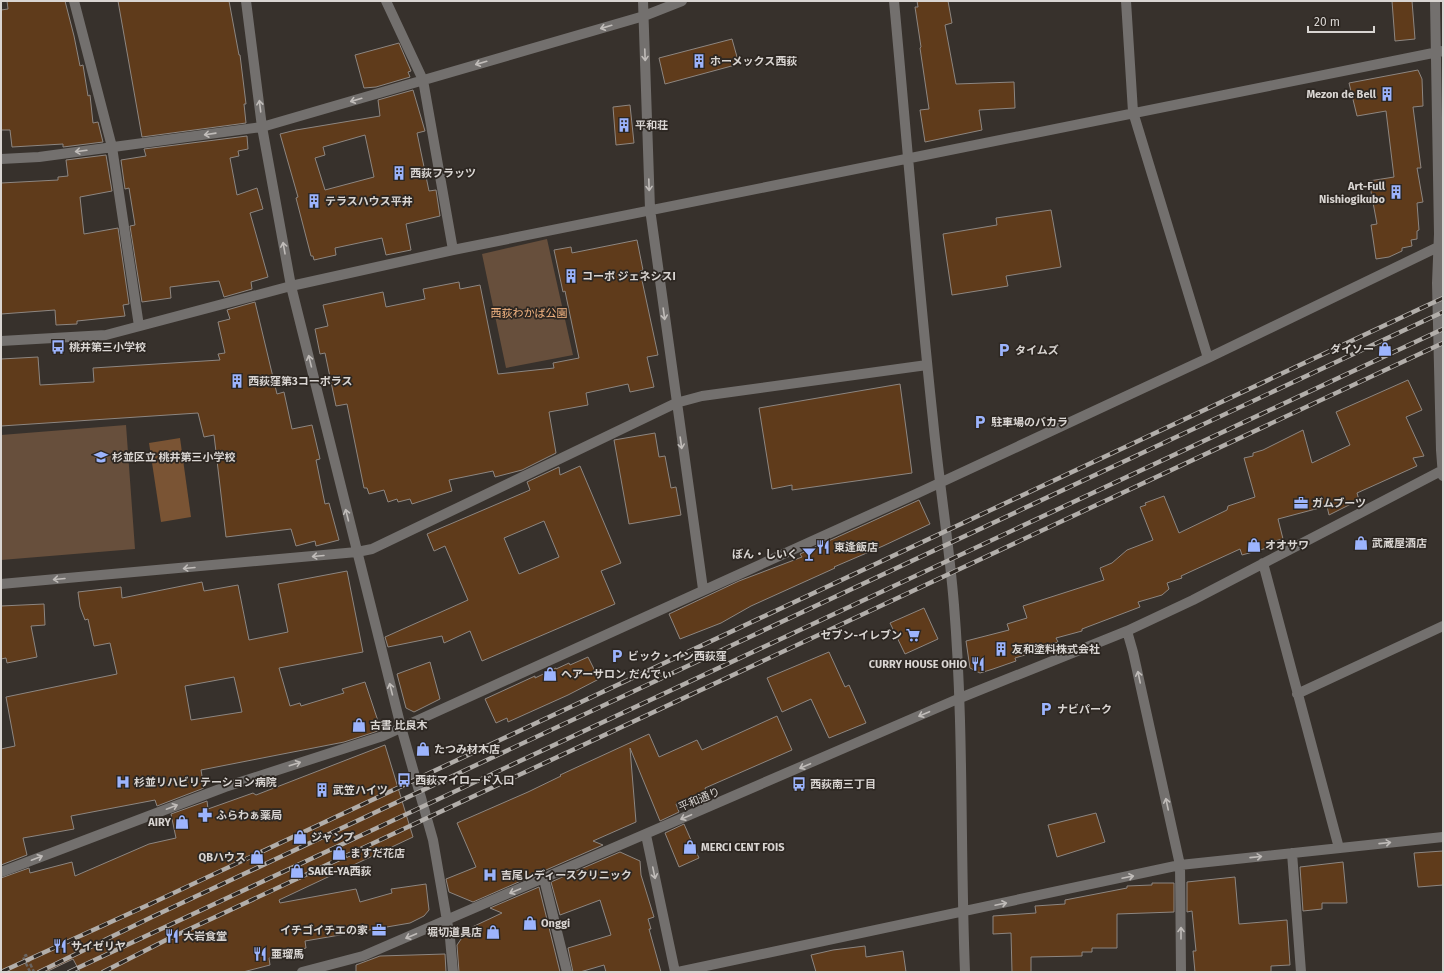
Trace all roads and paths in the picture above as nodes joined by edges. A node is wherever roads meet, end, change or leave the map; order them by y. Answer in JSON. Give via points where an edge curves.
{"nodes":[{"id":1,"x":74,"y":1,"type":"edge"},
{"id":2,"x":246,"y":1,"type":"edge"},
{"id":3,"x":386,"y":1,"type":"edge"},
{"id":4,"x":643,"y":1,"type":"edge"},
{"id":5,"x":682,"y":1,"type":"edge"},
{"id":6,"x":894,"y":1,"type":"edge"},
{"id":7,"x":1126,"y":1,"type":"edge"},
{"id":8,"x":1435,"y":1,"type":"edge"},
{"id":9,"x":644,"y":16,"type":"junction"},
{"id":10,"x":1439,"y":52,"type":"edge"},
{"id":11,"x":423,"y":80,"type":"junction"},
{"id":12,"x":1133,"y":112,"type":"junction"},
{"id":13,"x":262,"y":127,"type":"junction"},
{"id":14,"x":112,"y":147,"type":"junction"},
{"id":15,"x":908,"y":157,"type":"junction"},
{"id":16,"x":1,"y":159,"type":"edge"},
{"id":17,"x":650,"y":209,"type":"junction"},
{"id":18,"x":1438,"y":247,"type":"junction"},
{"id":19,"x":453,"y":250,"type":"junction"},
{"id":20,"x":291,"y":286,"type":"junction"},
{"id":21,"x":140,"y":326,"type":"junction"},
{"id":22,"x":1,"y":341,"type":"edge"},
{"id":23,"x":1208,"y":358,"type":"junction"},
{"id":24,"x":927,"y":365,"type":"junction"},
{"id":25,"x":676,"y":403,"type":"junction"},
{"id":26,"x":1443,"y":470,"type":"edge"},
{"id":27,"x":1443,"y":476,"type":"edge"},
{"id":28,"x":939,"y":483,"type":"junction"},
{"id":29,"x":357,"y":552,"type":"junction"},
{"id":30,"x":1263,"y":563,"type":"junction"},
{"id":31,"x":1,"y":584,"type":"edge"},
{"id":32,"x":703,"y":589,"type":"junction"},
{"id":33,"x":1443,"y":626,"type":"edge"},
{"id":34,"x":1127,"y":631,"type":"junction"},
{"id":35,"x":1297,"y":694,"type":"junction"},
{"id":36,"x":960,"y":698,"type":"junction"},
{"id":37,"x":401,"y":727,"type":"junction"},
{"id":38,"x":646,"y":834,"type":"junction"},
{"id":39,"x":1443,"y":837,"type":"edge"},
{"id":40,"x":1339,"y":848,"type":"junction"},
{"id":41,"x":1292,"y":854,"type":"junction"},
{"id":42,"x":1180,"y":865,"type":"junction"},
{"id":43,"x":1,"y":872,"type":"edge"},
{"id":44,"x":544,"y":879,"type":"junction"},
{"id":45,"x":962,"y":912,"type":"junction"},
{"id":46,"x":447,"y":921,"type":"junction"},
{"id":47,"x":30,"y":972,"type":"edge"},
{"id":48,"x":34,"y":972,"type":"edge"},
{"id":49,"x":302,"y":972,"type":"edge"},
{"id":50,"x":453,"y":972,"type":"edge"},
{"id":51,"x":567,"y":972,"type":"edge"},
{"id":52,"x":674,"y":972,"type":"edge"},
{"id":53,"x":678,"y":972,"type":"edge"},
{"id":54,"x":965,"y":972,"type":"edge"},
{"id":55,"x":1181,"y":972,"type":"edge"},
{"id":56,"x":1301,"y":972,"type":"edge"}],
"edges":[{"from":1,"to":14,"type":"street"},
{"from":13,"to":2,"type":"street","one_way":true},
{"from":3,"to":11,"type":"street"},
{"from":4,"to":9,"type":"street"},
{"from":5,"to":9,"type":"street"},
{"from":6,"to":15,"type":"street"},
{"from":7,"to":12,"type":"street"},
{"from":8,"to":10,"type":"street"},
{"from":9,"to":11,"type":"street","one_way":true},
{"from":9,"to":17,"type":"street","one_way":true},
{"from":10,"to":12,"type":"street"},
{"from":10,"to":18,"type":"street"},
{"from":11,"to":13,"type":"street","one_way":true},
{"from":11,"to":19,"type":"street"},
{"from":12,"to":15,"type":"street"},
{"from":12,"to":23,"type":"street"},
{"from":13,"to":14,"type":"street","one_way":true},
{"from":20,"to":13,"type":"street","one_way":true},
{"from":14,"to":16,"type":"street","one_way":true},
{"from":14,"to":21,"type":"street"},
{"from":15,"to":17,"type":"street"},
{"from":15,"to":24,"type":"street"},
{"from":17,"to":19,"type":"street"},
{"from":17,"to":25,"type":"street","one_way":true},
{"from":18,"to":23,"type":"street"},
{"from":18,"to":26,"type":"street"},
{"from":19,"to":20,"type":"street"},
{"from":20,"to":21,"type":"street"},
{"from":29,"to":20,"type":"street","one_way":true},
{"from":21,"to":22,"type":"street","via":[[106,336]]},
{"from":23,"to":28,"type":"street"},
{"from":24,"to":25,"type":"street","via":[[702,396]]},
{"from":24,"to":28,"type":"street"},
{"from":25,"to":29,"type":"street","via":[[372,549]]},
{"from":25,"to":32,"type":"street","one_way":true},
{"from":26,"to":27,"type":"street"},
{"from":26,"to":30,"type":"street","name":"平和通り"},
{"from":28,"to":32,"type":"street"},
{"from":28,"to":36,"type":"street","via":[[954,603]]},
{"from":29,"to":31,"type":"street","one_way":true},
{"from":37,"to":29,"type":"street","one_way":true},
{"from":30,"to":34,"type":"street","name":"平和通り"},
{"from":30,"to":35,"type":"street"},
{"from":32,"to":37,"type":"street","via":[[500,684]]},
{"from":33,"to":35,"type":"street"},
{"from":34,"to":36,"type":"street","name":"平和通り"},
{"from":42,"to":34,"type":"street","one_way":true,"via":[[1134,652]]},
{"from":35,"to":40,"type":"street"},
{"from":36,"to":38,"type":"street","name":"平和通り","one_way":true},
{"from":36,"to":45,"type":"street"},
{"from":43,"to":37,"type":"street","one_way":true,"via":[[225,786],[383,736]]},
{"from":37,"to":46,"type":"street","via":[[433,840]]},
{"from":38,"to":44,"type":"street","name":"平和通り"},
{"from":38,"to":52,"type":"street","one_way":true},
{"from":40,"to":39,"type":"street","one_way":true},
{"from":40,"to":41,"type":"street"},
{"from":42,"to":41,"type":"street","one_way":true},
{"from":41,"to":56,"type":"street"},
{"from":45,"to":42,"type":"street","one_way":true},
{"from":55,"to":42,"type":"street","one_way":true},
{"from":44,"to":46,"type":"street","name":"平和通り","one_way":true},
{"from":44,"to":51,"type":"street"},
{"from":45,"to":53,"type":"street"},
{"from":45,"to":54,"type":"street"},
{"from":46,"to":49,"type":"street","name":"平和通り","one_way":true,"via":[[363,956]]},
{"from":46,"to":50,"type":"street"},
{"from":47,"to":48,"type":"path","via":[[24,957],[26,955]]}]}
